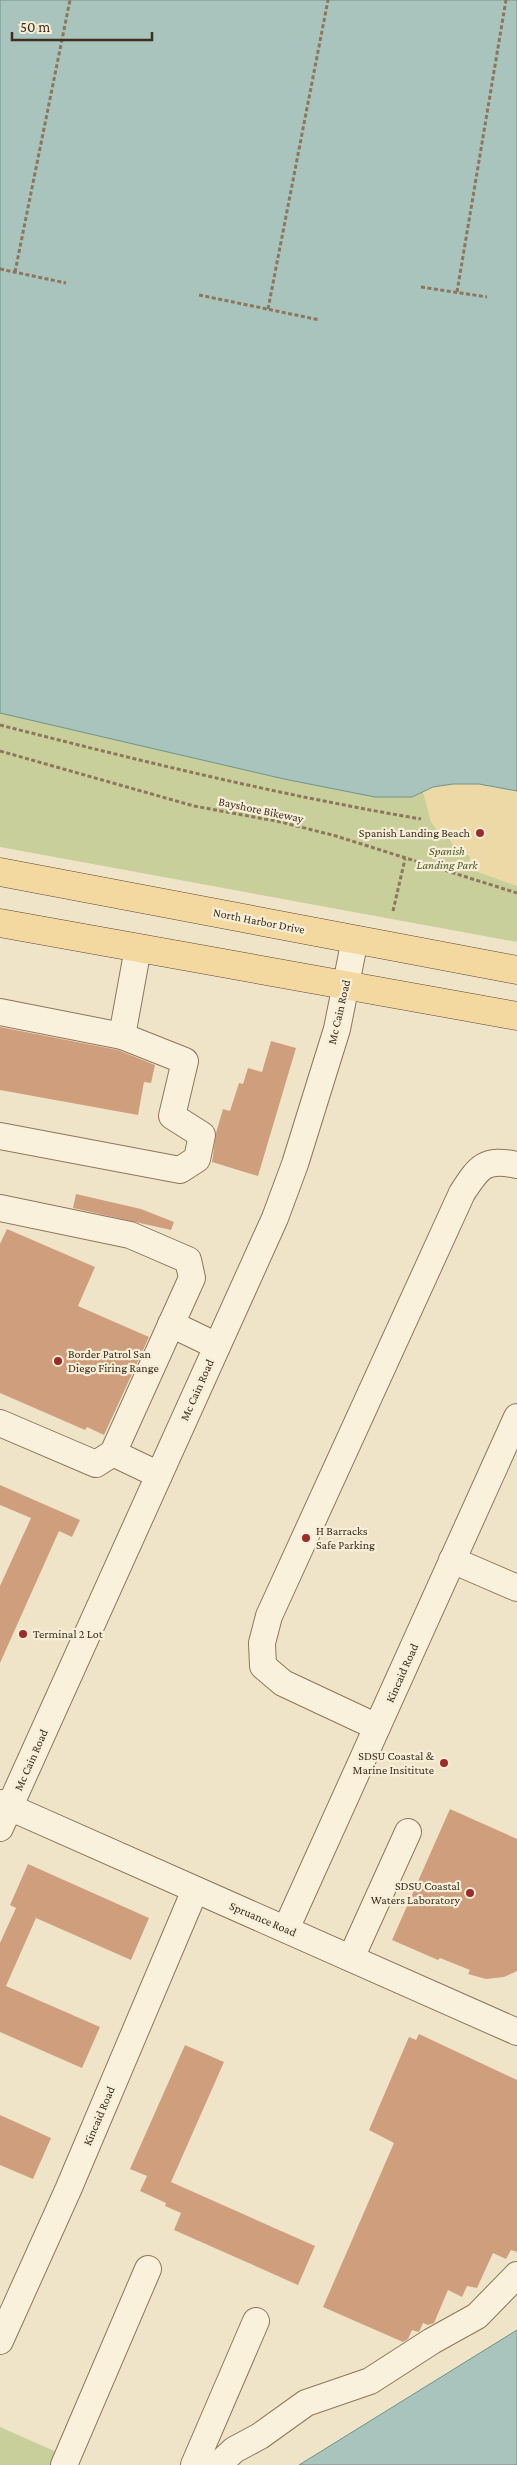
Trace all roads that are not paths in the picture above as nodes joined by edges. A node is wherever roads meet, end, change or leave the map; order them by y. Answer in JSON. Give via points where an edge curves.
{"nodes":[{"id":1,"x":0,"y":872,"type":"edge"},
{"id":2,"x":0,"y":923,"type":"edge"},
{"id":3,"x":355,"y":939,"type":"junction"},
{"id":4,"x":138,"y":948,"type":"junction"},
{"id":5,"x":517,"y":970,"type":"edge"},
{"id":6,"x":345,"y":986,"type":"junction"},
{"id":7,"x":0,"y":1012,"type":"edge"},
{"id":8,"x":517,"y":1016,"type":"edge"},
{"id":9,"x":122,"y":1036,"type":"junction"},
{"id":10,"x":0,"y":1136,"type":"edge"},
{"id":11,"x":517,"y":1165,"type":"edge"},
{"id":12,"x":0,"y":1208,"type":"edge"},
{"id":13,"x":171,"y":1324,"type":"junction"},
{"id":14,"x":217,"y":1346,"type":"junction"},
{"id":15,"x":517,"y":1417,"type":"edge"},
{"id":16,"x":0,"y":1423,"type":"edge"},
{"id":17,"x":113,"y":1453,"type":"junction"},
{"id":18,"x":159,"y":1474,"type":"junction"},
{"id":19,"x":452,"y":1560,"type":"junction"},
{"id":20,"x":517,"y":1588,"type":"edge"},
{"id":21,"x":377,"y":1727,"type":"junction"},
{"id":22,"x":3,"y":1813,"type":"edge"},
{"id":23,"x":408,"y":1832,"type":"dead end"},
{"id":24,"x":195,"y":1890,"type":"junction"},
{"id":25,"x":286,"y":1929,"type":"junction"},
{"id":26,"x":351,"y":1958,"type":"junction"},
{"id":27,"x":517,"y":2032,"type":"edge"},
{"id":28,"x":148,"y":2269,"type":"dead end"},
{"id":29,"x":517,"y":2275,"type":"edge"},
{"id":30,"x":5,"y":2315,"type":"edge"},
{"id":31,"x":256,"y":2321,"type":"dead end"},
{"id":32,"x":0,"y":2341,"type":"edge"},
{"id":33,"x":64,"y":2465,"type":"edge"},
{"id":34,"x":194,"y":2465,"type":"edge"},
{"id":35,"x":218,"y":2465,"type":"edge"}],
"edges":[{"from":1,"to":3,"type":"main road","name":"North Harbor Drive"},
{"from":2,"to":4,"type":"main road"},
{"from":3,"to":5,"type":"main road","name":"North Harbor Drive"},
{"from":3,"to":6,"type":"street","name":"Mc Cain Road"},
{"from":4,"to":6,"type":"main road"},
{"from":4,"to":9,"type":"street"},
{"from":6,"to":8,"type":"main road"},
{"from":6,"to":14,"type":"street","name":"Mc Cain Road","via":[[337,1029],[295,1164]]},
{"from":7,"to":9,"type":"street"},
{"from":9,"to":10,"type":"street","via":[[185,1061],[172,1116],[202,1135],[197,1159],[180,1170]]},
{"from":11,"to":21,"type":"street","via":[[500,1162],[478,1169],[462,1193],[269,1616],[262,1643],[263,1666],[283,1683]]},
{"from":12,"to":13,"type":"street","via":[[130,1234],[188,1260],[192,1278]]},
{"from":13,"to":14,"type":"street"},
{"from":13,"to":17,"type":"street"},
{"from":14,"to":18,"type":"street","name":"Mc Cain Road"},
{"from":15,"to":19,"type":"street","name":"Kincaid Road"},
{"from":16,"to":17,"type":"street","via":[[96,1464]]},
{"from":17,"to":18,"type":"street"},
{"from":18,"to":22,"type":"street","name":"Mc Cain Road"},
{"from":19,"to":20,"type":"street"},
{"from":19,"to":21,"type":"street","name":"Kincaid Road"},
{"from":21,"to":25,"type":"street","name":"Kincaid Road"},
{"from":22,"to":24,"type":"street","name":"Spruance Road"},
{"from":23,"to":26,"type":"street"},
{"from":24,"to":25,"type":"street","name":"Spruance Road"},
{"from":24,"to":30,"type":"street","name":"Kincaid Road","via":[[68,2190]]},
{"from":25,"to":26,"type":"street","name":"Spruance Road"},
{"from":26,"to":27,"type":"street","name":"Spruance Road"},
{"from":28,"to":33,"type":"street"},
{"from":29,"to":35,"type":"street","via":[[478,2316],[370,2382],[306,2403],[234,2450]]},
{"from":30,"to":32,"type":"street","name":"Kincaid Road"},
{"from":31,"to":34,"type":"street"}]}
